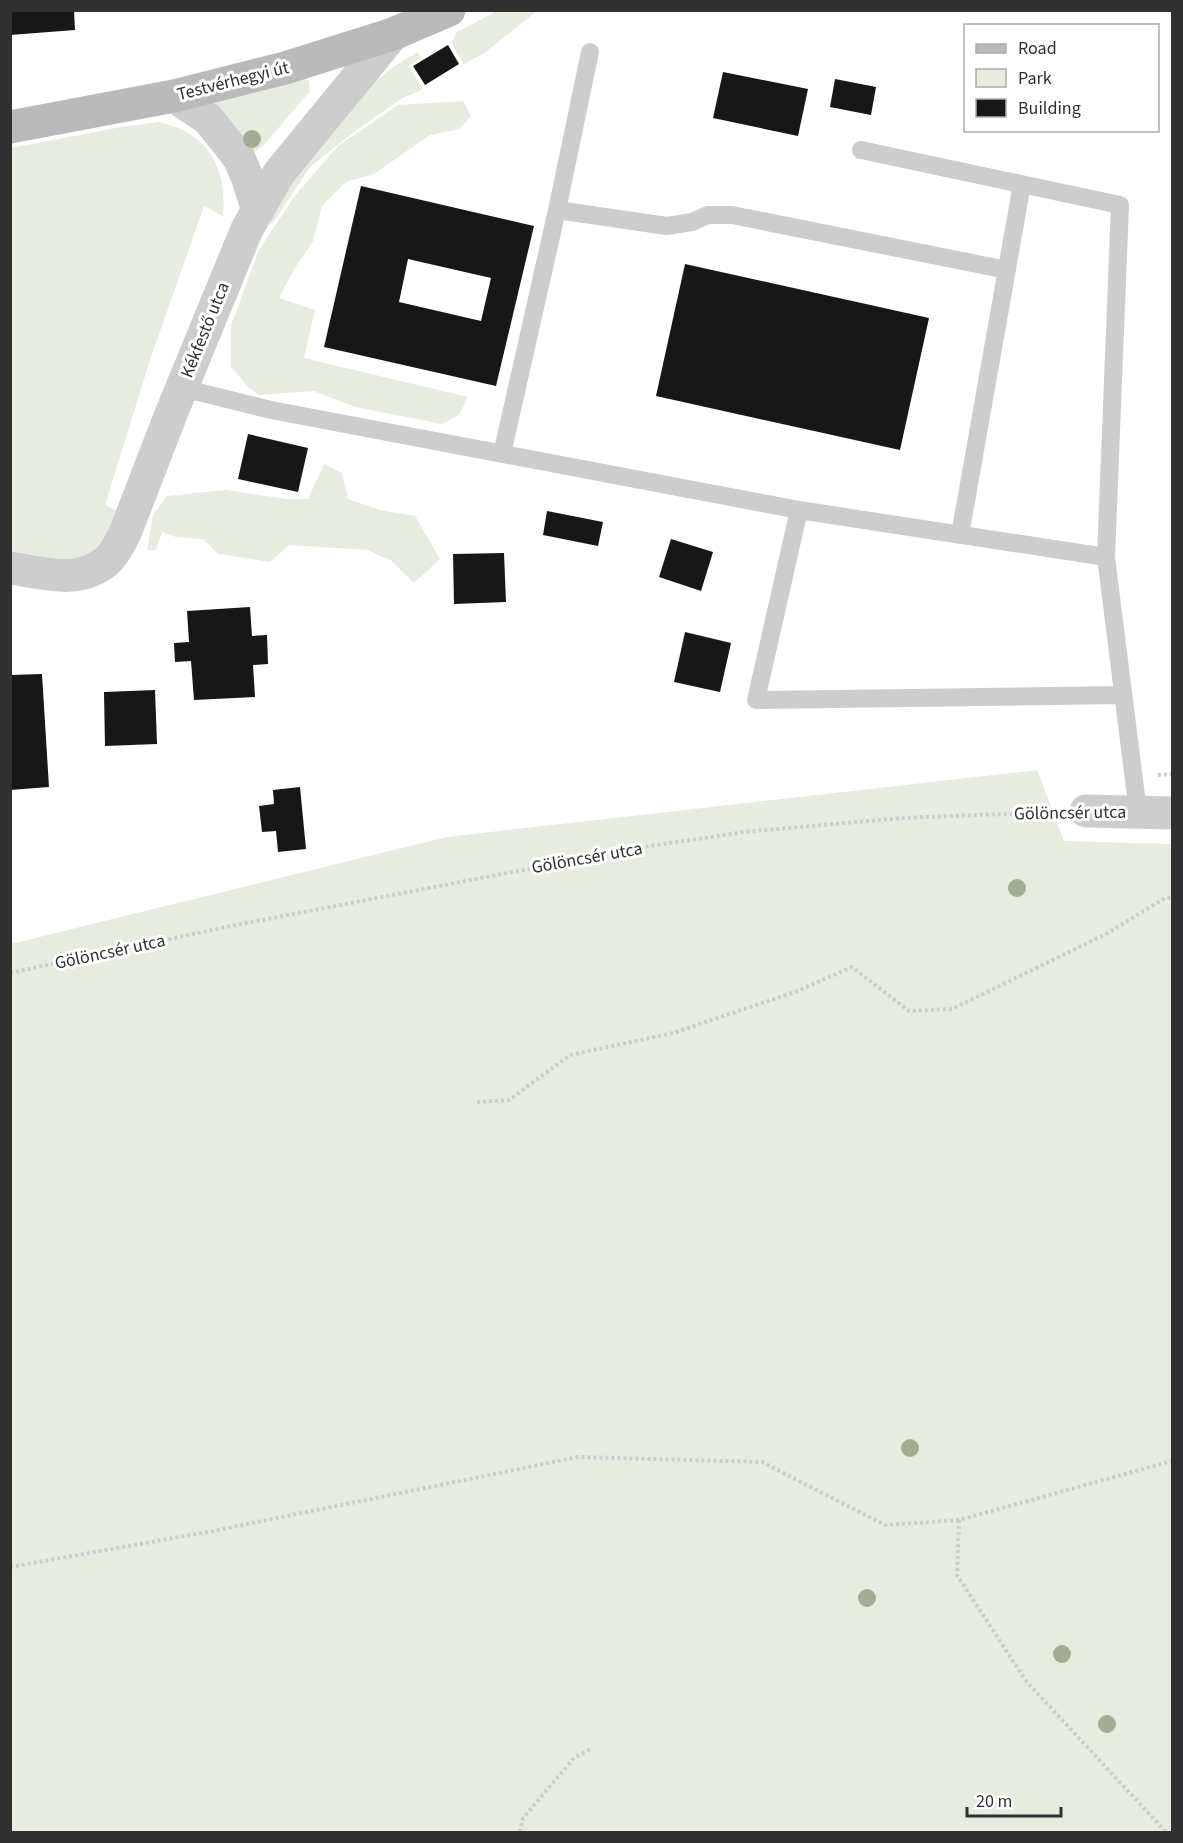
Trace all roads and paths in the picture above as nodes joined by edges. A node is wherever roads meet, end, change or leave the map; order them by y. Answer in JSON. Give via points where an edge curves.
{"nodes":[{"id":1,"x":449,"y":10,"type":"edge"},
{"id":2,"x":393,"y":34,"type":"junction"},
{"id":3,"x":590,"y":52,"type":"dead end"},
{"id":4,"x":174,"y":96,"type":"junction"},
{"id":5,"x":10,"y":127,"type":"edge"},
{"id":6,"x":861,"y":150,"type":"dead end"},
{"id":7,"x":1022,"y":184,"type":"junction"},
{"id":8,"x":556,"y":210,"type":"junction"},
{"id":9,"x":258,"y":211,"type":"junction"},
{"id":10,"x":1007,"y":270,"type":"junction"},
{"id":11,"x":182,"y":388,"type":"junction"},
{"id":12,"x":502,"y":454,"type":"junction"},
{"id":13,"x":799,"y":510,"type":"junction"},
{"id":14,"x":960,"y":535,"type":"junction"},
{"id":15,"x":1106,"y":557,"type":"junction"},
{"id":16,"x":10,"y":568,"type":"edge"},
{"id":17,"x":1123,"y":695,"type":"junction"},
{"id":18,"x":1086,"y":811,"type":"joint"},
{"id":19,"x":1138,"y":812,"type":"junction"},
{"id":20,"x":1173,"y":813,"type":"edge"},
{"id":21,"x":1173,"y":898,"type":"edge"},
{"id":22,"x":10,"y":973,"type":"edge"},
{"id":23,"x":477,"y":1102,"type":"dead end"},
{"id":24,"x":1173,"y":1461,"type":"edge"},
{"id":25,"x":959,"y":1520,"type":"junction"},
{"id":26,"x":10,"y":1568,"type":"edge"},
{"id":27,"x":592,"y":1748,"type":"dead end"},
{"id":28,"x":520,"y":1833,"type":"edge"},
{"id":29,"x":1166,"y":1833,"type":"edge"}],
"edges":[{"from":1,"to":2,"type":"street","name":"Testvérhegyi út"},
{"from":2,"to":4,"type":"street","name":"Testvérhegyi út","via":[[285,69]]},
{"from":2,"to":9,"type":"street","name":"Kékfestő utca","via":[[279,173]]},
{"from":3,"to":8,"type":"lane"},
{"from":4,"to":5,"type":"street","name":"Testvérhegyi út"},
{"from":4,"to":9,"type":"street","via":[[208,119],[239,158]]},
{"from":6,"to":7,"type":"lane"},
{"from":7,"to":10,"type":"lane"},
{"from":7,"to":15,"type":"lane","via":[[1120,205]]},
{"from":8,"to":10,"type":"lane","via":[[667,226],[708,215],[732,214]]},
{"from":8,"to":12,"type":"lane"},
{"from":9,"to":11,"type":"street","name":"Kékfestő utca","via":[[247,229]]},
{"from":10,"to":14,"type":"lane"},
{"from":11,"to":12,"type":"lane","via":[[271,410]]},
{"from":11,"to":16,"type":"street","name":"Kékfestő utca","via":[[125,533],[108,560],[80,575],[66,577]]},
{"from":12,"to":13,"type":"lane"},
{"from":13,"to":14,"type":"lane"},
{"from":13,"to":17,"type":"lane","via":[[756,700]]},
{"from":14,"to":15,"type":"lane"},
{"from":15,"to":17,"type":"lane"},
{"from":17,"to":19,"type":"lane"},
{"from":18,"to":19,"type":"street","name":"Gölöncsér utca"},
{"from":18,"to":22,"type":"path","name":"Gölöncsér utca","via":[[902,818],[744,832],[643,847]]},
{"from":19,"to":20,"type":"street","name":"Gölöncsér utca"},
{"from":21,"to":23,"type":"path","via":[[1165,898],[1106,934],[952,1009],[909,1011],[852,967],[795,992],[673,1034],[570,1055],[509,1100]]},
{"from":24,"to":25,"type":"path"},
{"from":25,"to":26,"type":"path","via":[[885,1526],[762,1462],[578,1457]]},
{"from":25,"to":29,"type":"path","via":[[957,1575],[1026,1681]]},
{"from":27,"to":28,"type":"path","via":[[574,1758],[523,1818]]}]}
